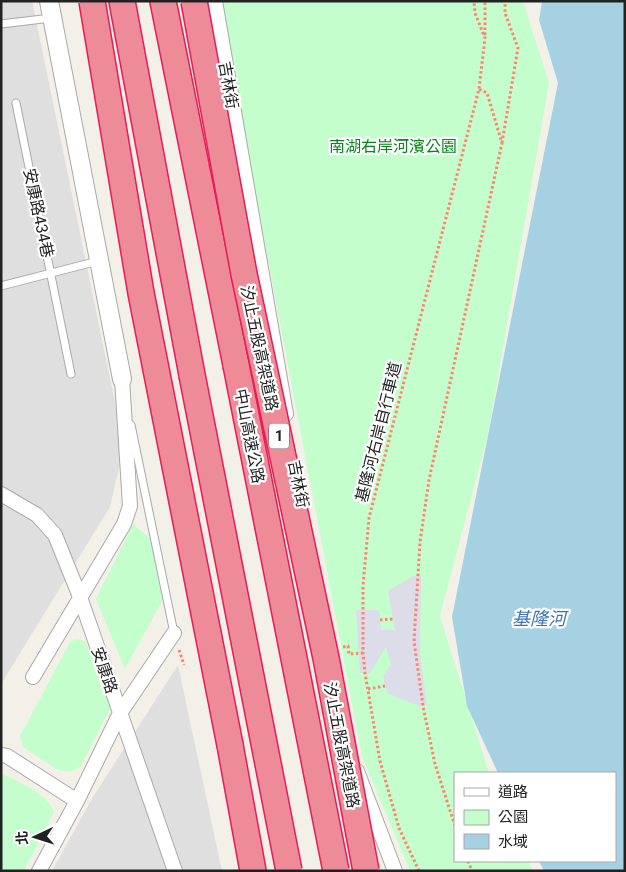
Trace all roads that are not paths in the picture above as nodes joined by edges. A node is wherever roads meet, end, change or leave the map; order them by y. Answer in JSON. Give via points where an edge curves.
{"nodes":[{"id":1,"x":92,"y":1,"type":"edge"},
{"id":2,"x":122,"y":1,"type":"edge"},
{"id":3,"x":163,"y":1,"type":"edge"},
{"id":4,"x":194,"y":1,"type":"edge"},
{"id":5,"x":215,"y":1,"type":"edge"},
{"id":6,"x":50,"y":10,"type":"edge"},
{"id":7,"x":1,"y":24,"type":"edge"},
{"id":8,"x":16,"y":103,"type":"dead end"},
{"id":9,"x":99,"y":261,"type":"junction"},
{"id":10,"x":51,"y":273,"type":"junction"},
{"id":11,"x":1,"y":286,"type":"edge"},
{"id":12,"x":71,"y":374,"type":"dead end"},
{"id":13,"x":122,"y":378,"type":"junction"},
{"id":14,"x":1,"y":494,"type":"edge"},
{"id":15,"x":80,"y":597,"type":"junction"},
{"id":16,"x":174,"y":633,"type":"joint"},
{"id":17,"x":33,"y":677,"type":"dead end"},
{"id":18,"x":120,"y":713,"type":"junction"},
{"id":19,"x":1,"y":755,"type":"edge"},
{"id":20,"x":77,"y":801,"type":"junction"},
{"id":21,"x":39,"y":871,"type":"edge"},
{"id":22,"x":175,"y":871,"type":"edge"},
{"id":23,"x":253,"y":871,"type":"edge"},
{"id":24,"x":288,"y":871,"type":"edge"},
{"id":25,"x":336,"y":871,"type":"edge"},
{"id":26,"x":366,"y":871,"type":"edge"},
{"id":27,"x":395,"y":871,"type":"edge"}],
"edges":[{"from":1,"to":23,"type":"highway","bridge":true,"via":[[141,293]]},
{"from":2,"to":24,"type":"highway","bridge":true},
{"from":3,"to":25,"type":"highway","name":"中山高速公路","number":"1","bridge":true},
{"from":4,"to":26,"type":"highway","name":"汐止五股高架道路","number":"1","bridge":true,"via":[[244,274],[326,658]]},
{"from":5,"to":27,"type":"street","name":"吉林街","via":[[296,472],[331,648],[357,772]]},
{"from":6,"to":7,"type":"lane"},
{"from":6,"to":9,"type":"street"},
{"from":8,"to":10,"type":"lane","name":"安康路434巷"},
{"from":9,"to":10,"type":"lane"},
{"from":9,"to":13,"type":"street"},
{"from":10,"to":11,"type":"lane","name":"安康路434巷"},
{"from":10,"to":12,"type":"lane"},
{"from":13,"to":15,"type":"street","via":[[130,506],[124,524]]},
{"from":13,"to":16,"type":"lane"},
{"from":14,"to":15,"type":"street","name":"安康路","via":[[38,515],[55,535]]},
{"from":15,"to":17,"type":"street"},
{"from":15,"to":18,"type":"street","name":"安康路"},
{"from":16,"to":18,"type":"street"},
{"from":18,"to":20,"type":"street"},
{"from":18,"to":22,"type":"street","name":"安康路"},
{"from":19,"to":20,"type":"street"},
{"from":20,"to":21,"type":"street"}]}
